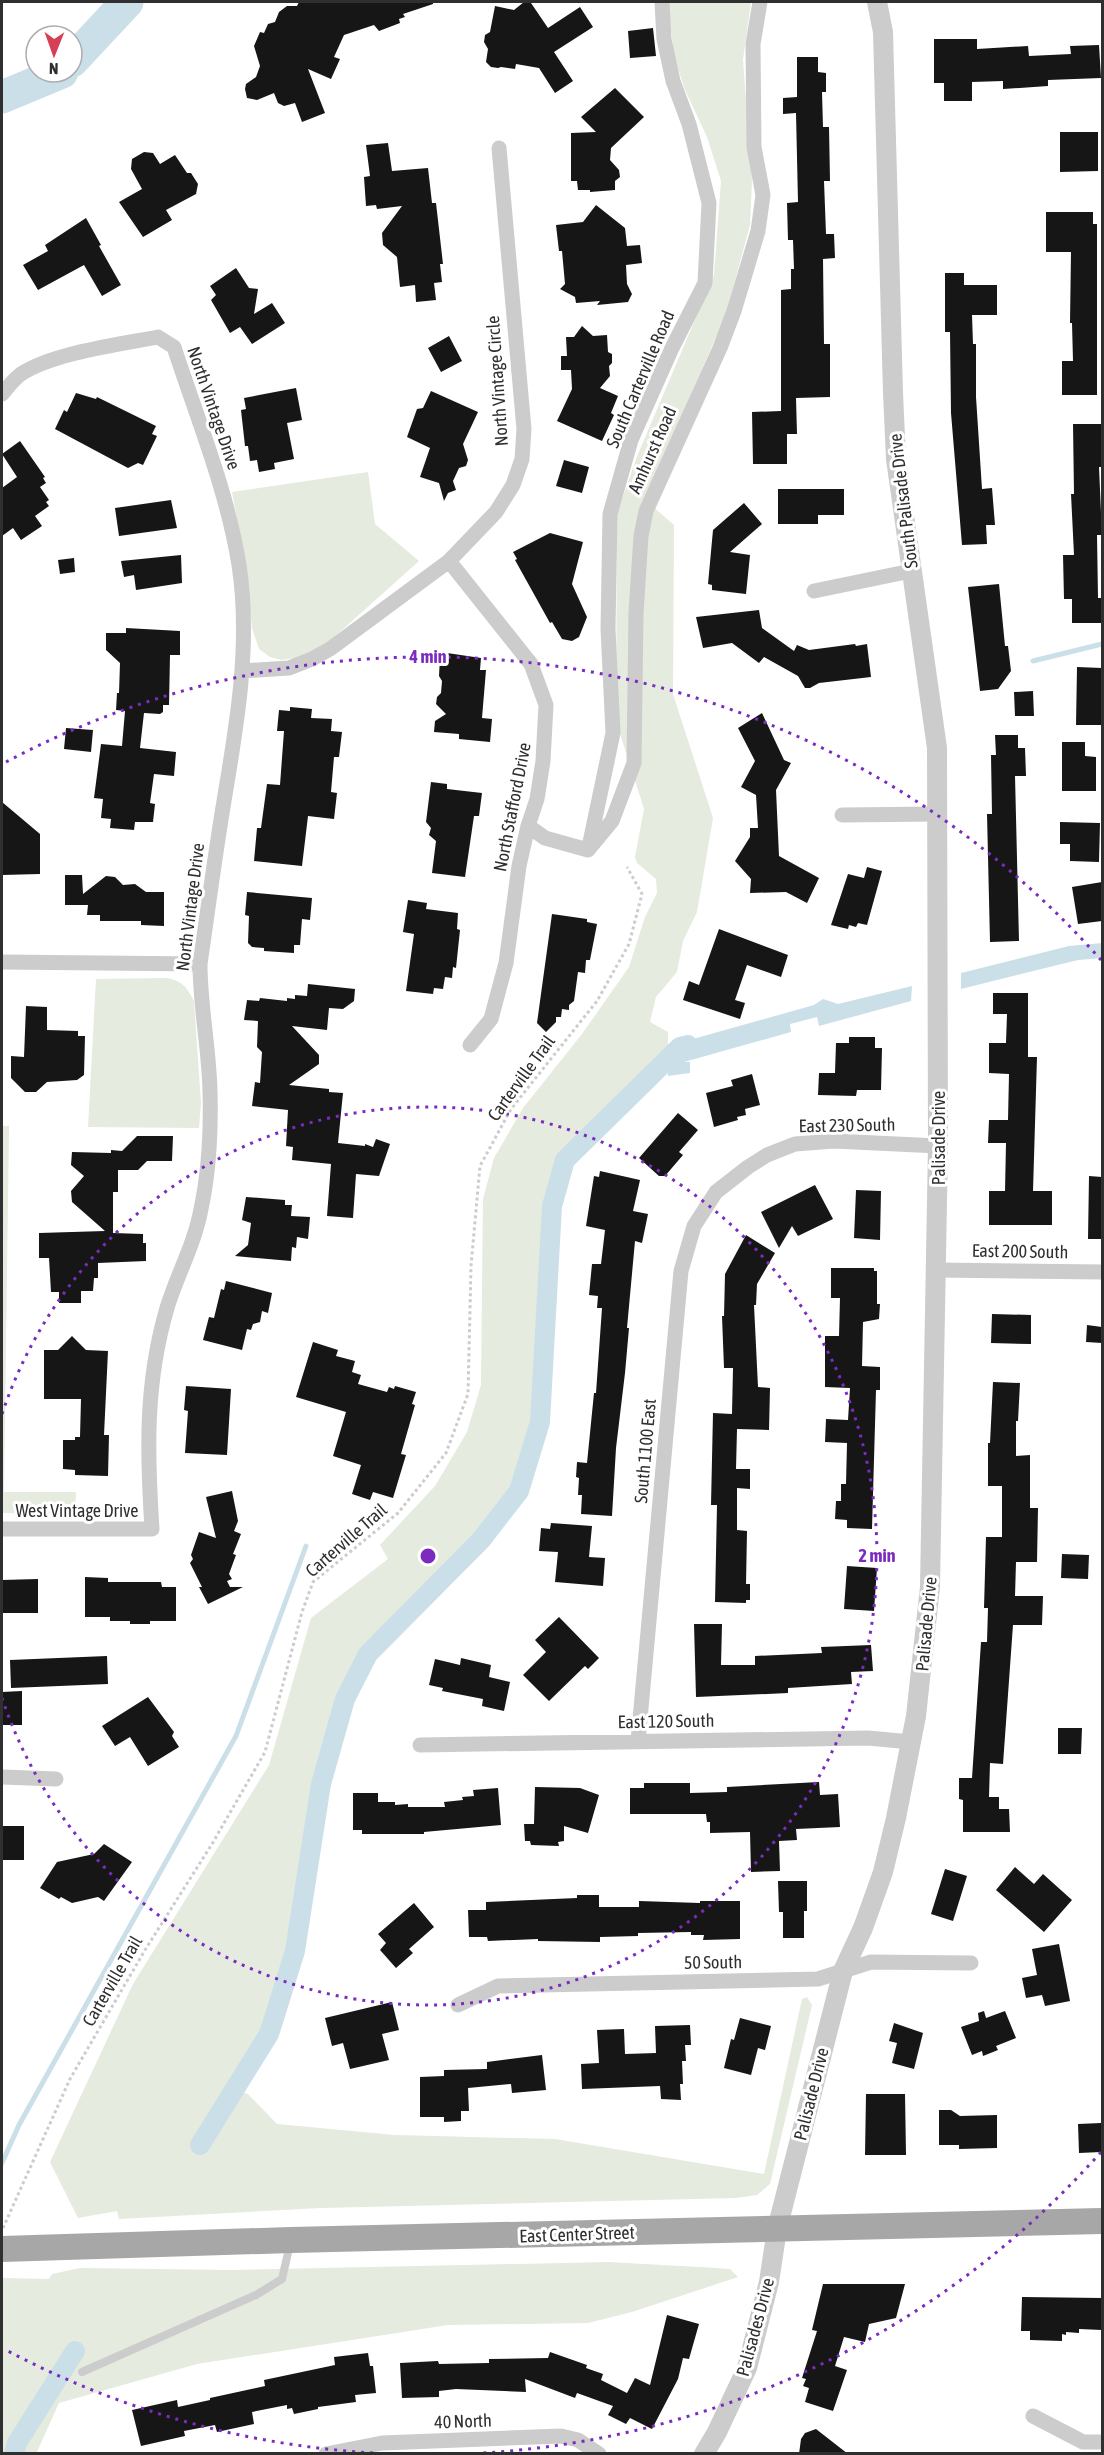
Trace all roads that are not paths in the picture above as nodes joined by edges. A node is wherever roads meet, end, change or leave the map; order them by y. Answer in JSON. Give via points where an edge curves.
{"nodes":[{"id":1,"x":662,"y":2,"type":"edge"},
{"id":2,"x":760,"y":2,"type":"edge"},
{"id":3,"x":877,"y":2,"type":"edge"},
{"id":4,"x":499,"y":148,"type":"dead end"},
{"id":5,"x":2,"y":394,"type":"edge"},
{"id":6,"x":449,"y":561,"type":"junction"},
{"id":7,"x":911,"y":571,"type":"junction"},
{"id":8,"x":814,"y":591,"type":"dead end"},
{"id":9,"x":242,"y":671,"type":"junction"},
{"id":10,"x":938,"y":814,"type":"junction"},
{"id":11,"x":842,"y":815,"type":"dead end"},
{"id":12,"x":528,"y":826,"type":"junction"},
{"id":13,"x":588,"y":850,"type":"junction"},
{"id":14,"x":2,"y":962,"type":"edge"},
{"id":15,"x":200,"y":964,"type":"junction"},
{"id":16,"x":938,"y":999,"type":"joint"},
{"id":17,"x":470,"y":1045,"type":"dead end"},
{"id":18,"x":938,"y":1146,"type":"junction"},
{"id":19,"x":730,"y":1180,"type":"joint"},
{"id":20,"x":936,"y":1270,"type":"junction"},
{"id":21,"x":1102,"y":1272,"type":"edge"},
{"id":22,"x":2,"y":1529,"type":"edge"},
{"id":23,"x":152,"y":1529,"type":"joint"},
{"id":24,"x":638,"y":1740,"type":"junction"},
{"id":25,"x":911,"y":1742,"type":"junction"},
{"id":26,"x":420,"y":1745,"type":"dead end"},
{"id":27,"x":2,"y":1777,"type":"edge"},
{"id":28,"x":57,"y":1779,"type":"dead end"},
{"id":29,"x":971,"y":1963,"type":"dead end"},
{"id":30,"x":843,"y":1971,"type":"junction"},
{"id":31,"x":458,"y":2005,"type":"dead end"},
{"id":32,"x":1102,"y":2221,"type":"edge"},
{"id":33,"x":777,"y":2229,"type":"junction"},
{"id":34,"x":291,"y":2240,"type":"junction"},
{"id":35,"x":2,"y":2249,"type":"edge"},
{"id":36,"x":82,"y":2372,"type":"dead end"},
{"id":37,"x":1033,"y":2416,"type":"dead end"},
{"id":38,"x":1102,"y":2442,"type":"edge"},
{"id":39,"x":336,"y":2452,"type":"edge"},
{"id":40,"x":599,"y":2454,"type":"edge"},
{"id":41,"x":704,"y":2454,"type":"edge"}],
"edges":[{"from":1,"to":13,"type":"street","name":"South Carterville Road","via":[[664,39],[673,81],[689,124],[709,202],[705,283],[632,440],[610,514],[608,629],[613,734]]},
{"from":2,"to":13,"type":"street","name":"Amhurst Road","via":[[753,44],[754,147],[763,195],[758,231],[720,348],[646,511],[636,613],[634,762],[612,821]]},
{"from":3,"to":7,"type":"street","name":"South Palisade Drive","via":[[883,32],[892,393],[896,459]]},
{"from":4,"to":6,"type":"street","name":"North Vintage Circle","via":[[524,429],[522,459],[513,485],[496,512]]},
{"from":5,"to":9,"type":"street","name":"North Vintage Drive","via":[[21,374],[48,362],[158,337],[174,347],[218,480],[239,565]]},
{"from":6,"to":9,"type":"street","name":"North Vintage Circle","via":[[312,659],[289,668]]},
{"from":6,"to":12,"type":"street","name":"North Stafford Drive","via":[[531,664],[546,705],[543,761]]},
{"from":7,"to":8,"type":"street"},
{"from":7,"to":10,"type":"street","name":"South Palisade Drive","via":[[937,748]]},
{"from":9,"to":15,"type":"street","name":"North Vintage Drive"},
{"from":10,"to":11,"type":"street"},
{"from":10,"to":16,"type":"street","name":"South Palisade Drive"},
{"from":12,"to":13,"type":"street","via":[[545,838]]},
{"from":12,"to":17,"type":"street","name":"North Stafford Drive","via":[[506,963],[491,1019]]},
{"from":14,"to":15,"type":"street"},
{"from":15,"to":23,"type":"street","name":"North Vintage Drive","via":[[210,1091],[207,1158],[201,1210],[167,1308],[151,1379],[147,1458]]},
{"from":16,"to":18,"type":"street","name":"Palisade Drive"},
{"from":18,"to":19,"type":"street","name":"East 230 South","via":[[834,1141],[795,1144],[767,1155]]},
{"from":18,"to":20,"type":"street","name":"Palisade Drive"},
{"from":19,"to":24,"type":"street","name":"South 1100 East","via":[[716,1192],[694,1226],[681,1271]]},
{"from":20,"to":21,"type":"street","name":"East 200 South"},
{"from":20,"to":25,"type":"street","name":"Palisade Drive","via":[[930,1587]]},
{"from":22,"to":23,"type":"street","name":"West Vintage Drive"},
{"from":24,"to":25,"type":"street","name":"East 120 South","via":[[868,1738]]},
{"from":24,"to":26,"type":"street","name":"East 120 South"},
{"from":25,"to":30,"type":"street","name":"Palisade Drive","via":[[882,1872]]},
{"from":27,"to":28,"type":"street"},
{"from":29,"to":30,"type":"street","name":"50 South","via":[[871,1962]]},
{"from":30,"to":31,"type":"street","name":"50 South","via":[[818,1979],[498,1986]]},
{"from":30,"to":33,"type":"street","name":"Palisade Drive"},
{"from":32,"to":33,"type":"main road","name":"East Center Street"},
{"from":33,"to":34,"type":"main road","name":"East Center Street"},
{"from":33,"to":41,"type":"street","name":"Palisades Drive","via":[[769,2282],[747,2368]]},
{"from":34,"to":35,"type":"main road","name":"East Center Street"},
{"from":34,"to":36,"type":"lane","via":[[282,2279],[256,2295]]},
{"from":37,"to":38,"type":"street","via":[[1083,2442]]},
{"from":39,"to":40,"type":"street","name":"40 North","via":[[382,2443],[561,2436],[585,2443]]}]}
